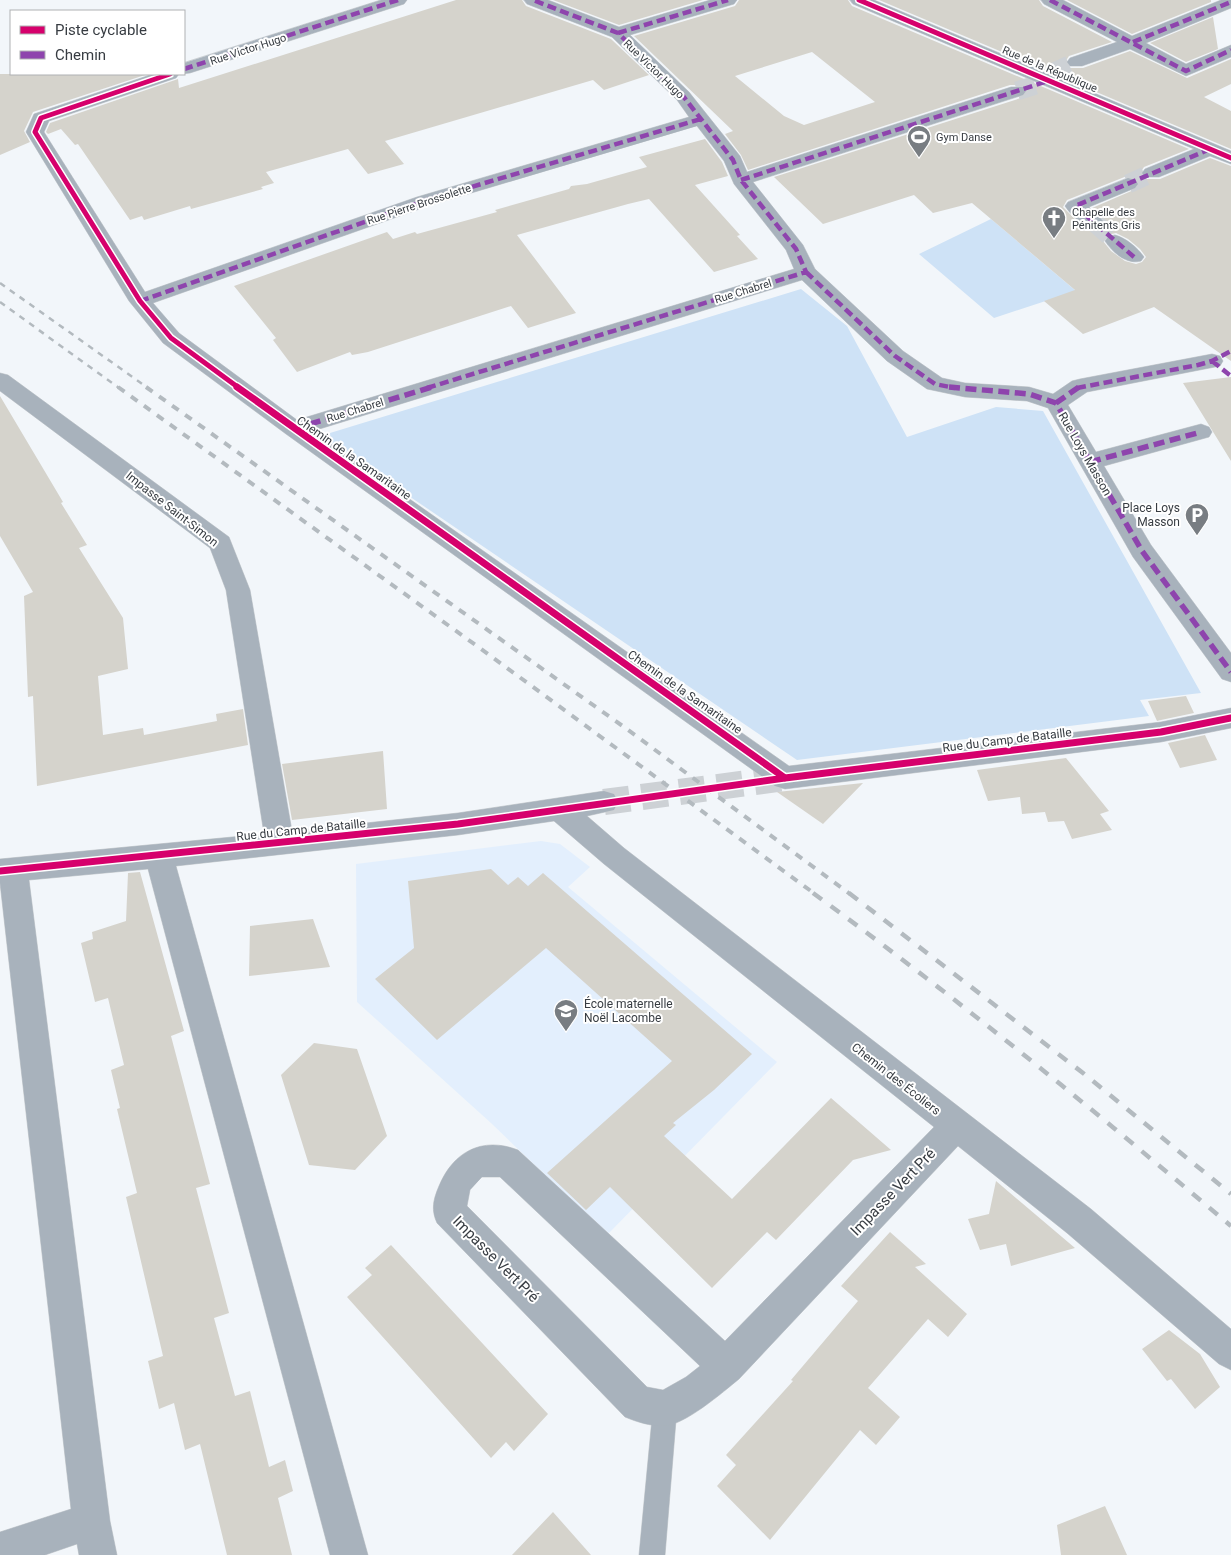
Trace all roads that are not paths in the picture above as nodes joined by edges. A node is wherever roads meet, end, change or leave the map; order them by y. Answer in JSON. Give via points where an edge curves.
{"nodes":[{"id":1,"x":398,"y":0,"type":"edge"},
{"id":2,"x":533,"y":0,"type":"edge"},
{"id":3,"x":728,"y":0,"type":"edge"},
{"id":4,"x":859,"y":0,"type":"edge"},
{"id":5,"x":1050,"y":0,"type":"edge"},
{"id":6,"x":1231,"y":2,"type":"edge"},
{"id":7,"x":618,"y":33,"type":"junction"},
{"id":8,"x":1134,"y":42,"type":"junction"},
{"id":9,"x":1231,"y":50,"type":"edge"},
{"id":10,"x":1076,"y":62,"type":"tunnel mouth"},
{"id":11,"x":185,"y":69,"type":"edge"},
{"id":12,"x":167,"y":75,"type":"edge"},
{"id":13,"x":1017,"y":91,"type":"tunnel mouth"},
{"id":14,"x":701,"y":119,"type":"junction"},
{"id":15,"x":1210,"y":149,"type":"junction"},
{"id":16,"x":1231,"y":158,"type":"edge"},
{"id":17,"x":1152,"y":174,"type":"tunnel mouth"},
{"id":18,"x":741,"y":180,"type":"junction"},
{"id":19,"x":1128,"y":184,"type":"tunnel mouth"},
{"id":20,"x":1095,"y":223,"type":"tunnel mouth"},
{"id":21,"x":1115,"y":241,"type":"tunnel mouth"},
{"id":22,"x":1134,"y":257,"type":"dead end"},
{"id":23,"x":806,"y":272,"type":"junction"},
{"id":24,"x":140,"y":301,"type":"junction"},
{"id":25,"x":1212,"y":361,"type":"dead end"},
{"id":26,"x":0,"y":380,"type":"edge"},
{"id":27,"x":1056,"y":404,"type":"junction"},
{"id":28,"x":294,"y":429,"type":"junction"},
{"id":29,"x":1201,"y":432,"type":"dead end"},
{"id":30,"x":1090,"y":462,"type":"junction"},
{"id":31,"x":1231,"y":672,"type":"edge"},
{"id":32,"x":1231,"y":718,"type":"edge"},
{"id":33,"x":785,"y":778,"type":"joint"},
{"id":34,"x":604,"y":802,"type":"tunnel mouth"},
{"id":35,"x":560,"y":809,"type":"junction"},
{"id":36,"x":280,"y":844,"type":"junction"},
{"id":37,"x":159,"y":856,"type":"junction"},
{"id":38,"x":6,"y":870,"type":"edge"},
{"id":39,"x":956,"y":1126,"type":"junction"},
{"id":40,"x":1231,"y":1352,"type":"edge"},
{"id":41,"x":726,"y":1366,"type":"junction"},
{"id":42,"x":665,"y":1408,"type":"junction"},
{"id":43,"x":94,"y":1538,"type":"edge"},
{"id":44,"x":0,"y":1551,"type":"edge"},
{"id":45,"x":349,"y":1555,"type":"edge"},
{"id":46,"x":652,"y":1555,"type":"edge"}],
"edges":[{"from":1,"to":11,"type":"street","name":"Rue Victor Hugo"},
{"from":2,"to":7,"type":"street","name":"Rue Victor Hugo"},
{"from":3,"to":7,"type":"street"},
{"from":4,"to":15,"type":"street","name":"Rue de la République"},
{"from":5,"to":8,"type":"street"},
{"from":6,"to":8,"type":"street"},
{"from":7,"to":14,"type":"street","name":"Rue Victor Hugo","via":[[683,96]]},
{"from":8,"to":9,"type":"street","via":[[1186,70]]},
{"from":8,"to":10,"type":"street"},
{"from":12,"to":24,"type":"street","name":"Chemin de la Samaritaine","via":[[42,118],[35,132]]},
{"from":13,"to":18,"type":"street"},
{"from":14,"to":18,"type":"street","name":"Rue Victor Hugo","via":[[733,160]]},
{"from":14,"to":24,"type":"street","name":"Rue Pierre Brossolette","via":[[424,200]]},
{"from":15,"to":16,"type":"street","name":"Rue de la République"},
{"from":15,"to":17,"type":"street"},
{"from":18,"to":23,"type":"street","via":[[796,248]]},
{"from":19,"to":20,"type":"street","via":[[1075,206]]},
{"from":21,"to":22,"type":"street"},
{"from":23,"to":27,"type":"street","name":"Rue Loys Masson","via":[[896,356],[935,384],[965,390],[1030,394]]},
{"from":23,"to":28,"type":"street","name":"Rue Chabrel"},
{"from":24,"to":28,"type":"street","name":"Chemin de la Samaritaine","via":[[171,338]]},
{"from":25,"to":27,"type":"street","via":[[1080,386]]},
{"from":26,"to":36,"type":"street","name":"Impasse Saint-Simon","via":[[220,543],[238,590]]},
{"from":27,"to":30,"type":"street","name":"Rue Loys Masson"},
{"from":28,"to":33,"type":"street","name":"Chemin de la Samaritaine"},
{"from":29,"to":30,"type":"street"},
{"from":30,"to":31,"type":"street","name":"Rue Loys Masson","via":[[1142,551]]},
{"from":32,"to":33,"type":"street","name":"Rue du Camp de Bataille","via":[[1161,732]]},
{"from":34,"to":35,"type":"street","name":"Rue du Camp de Bataille"},
{"from":35,"to":36,"type":"street","name":"Rue du Camp de Bataille"},
{"from":35,"to":39,"type":"street","name":"Chemin des Écoliers","via":[[614,856]]},
{"from":36,"to":37,"type":"street","name":"Rue du Camp de Bataille"},
{"from":37,"to":38,"type":"street","name":"Rue du Camp de Bataille"},
{"from":37,"to":45,"type":"street"},
{"from":38,"to":43,"type":"street"},
{"from":39,"to":40,"type":"street","name":"Chemin des Écoliers","via":[[1079,1221]]},
{"from":39,"to":41,"type":"street","name":"Impasse Vert Pré"},
{"from":41,"to":42,"type":"street","name":"Impasse Vert Pré","via":[[699,1390]]},
{"from":41,"to":42,"type":"street","name":"Impasse Vert Pré","via":[[506,1161],[478,1163],[460,1176],[449,1212],[638,1404]]},
{"from":42,"to":46,"type":"lane"},
{"from":43,"to":44,"type":"street"}]}
